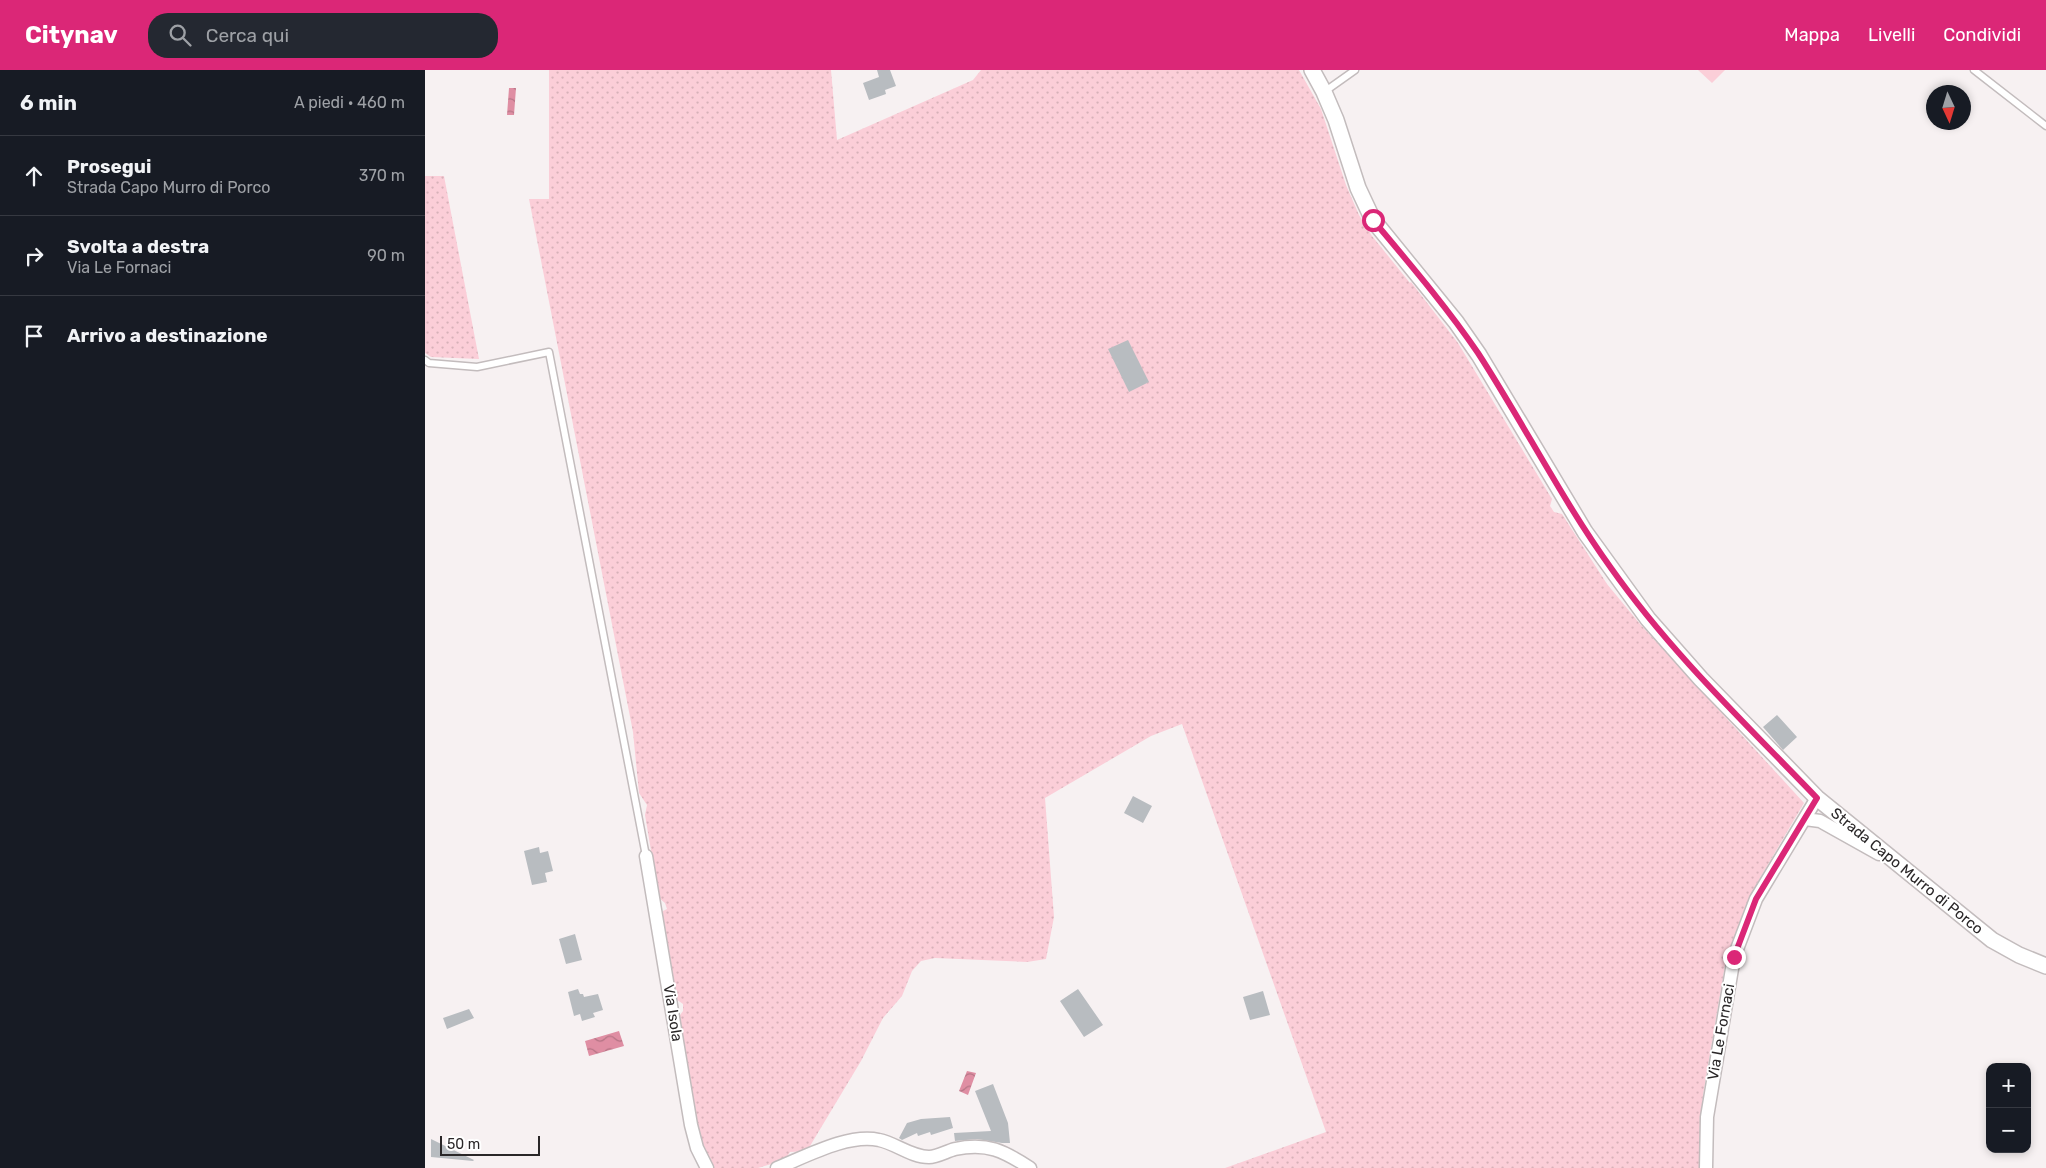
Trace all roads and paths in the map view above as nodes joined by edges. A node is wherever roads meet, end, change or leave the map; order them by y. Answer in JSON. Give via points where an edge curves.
{"nodes":[{"id":1,"x":1312,"y":70,"type":"edge"},
{"id":2,"x":1355,"y":70,"type":"edge"},
{"id":3,"x":1974,"y":70,"type":"edge"},
{"id":4,"x":1324,"y":92,"type":"junction"},
{"id":5,"x":2046,"y":126,"type":"edge"},
{"id":6,"x":425,"y":360,"type":"edge"},
{"id":7,"x":1817,"y":798,"type":"junction"},
{"id":8,"x":1805,"y":819,"type":"junction"},
{"id":9,"x":646,"y":856,"type":"joint"},
{"id":10,"x":1899,"y":865,"type":"junction"},
{"id":11,"x":2046,"y":966,"type":"edge"},
{"id":12,"x":707,"y":1168,"type":"edge"},
{"id":13,"x":777,"y":1168,"type":"edge"},
{"id":14,"x":1030,"y":1168,"type":"edge"},
{"id":15,"x":1706,"y":1168,"type":"edge"}],
"edges":[{"from":1,"to":4,"type":"street","name":"Strada Capo Murro di Porco"},
{"from":2,"to":4,"type":"lane"},
{"from":3,"to":5,"type":"lane"},
{"from":4,"to":7,"type":"street","name":"Strada Capo Murro di Porco","via":[[1358,188],[1373,220],[1479,355],[1585,532],[1649,619],[1701,679]]},
{"from":6,"to":9,"type":"lane","via":[[477,367],[549,352]]},
{"from":7,"to":8,"type":"street","name":"Via Le Fornaci"},
{"from":7,"to":10,"type":"street","name":"Strada Capo Murro di Porco"},
{"from":8,"to":10,"type":"street","via":[[1820,821]]},
{"from":8,"to":15,"type":"street","name":"Via Le Fornaci","via":[[1756,899],[1734,957],[1707,1117]]},
{"from":9,"to":12,"type":"street","name":"Via Isola","via":[[691,1125]]},
{"from":10,"to":11,"type":"street","name":"Strada Capo Murro di Porco","via":[[1992,940]]},
{"from":13,"to":14,"type":"street","via":[[845,1141],[862,1138],[879,1140],[930,1157],[956,1149],[993,1148],[1007,1152]]}]}
